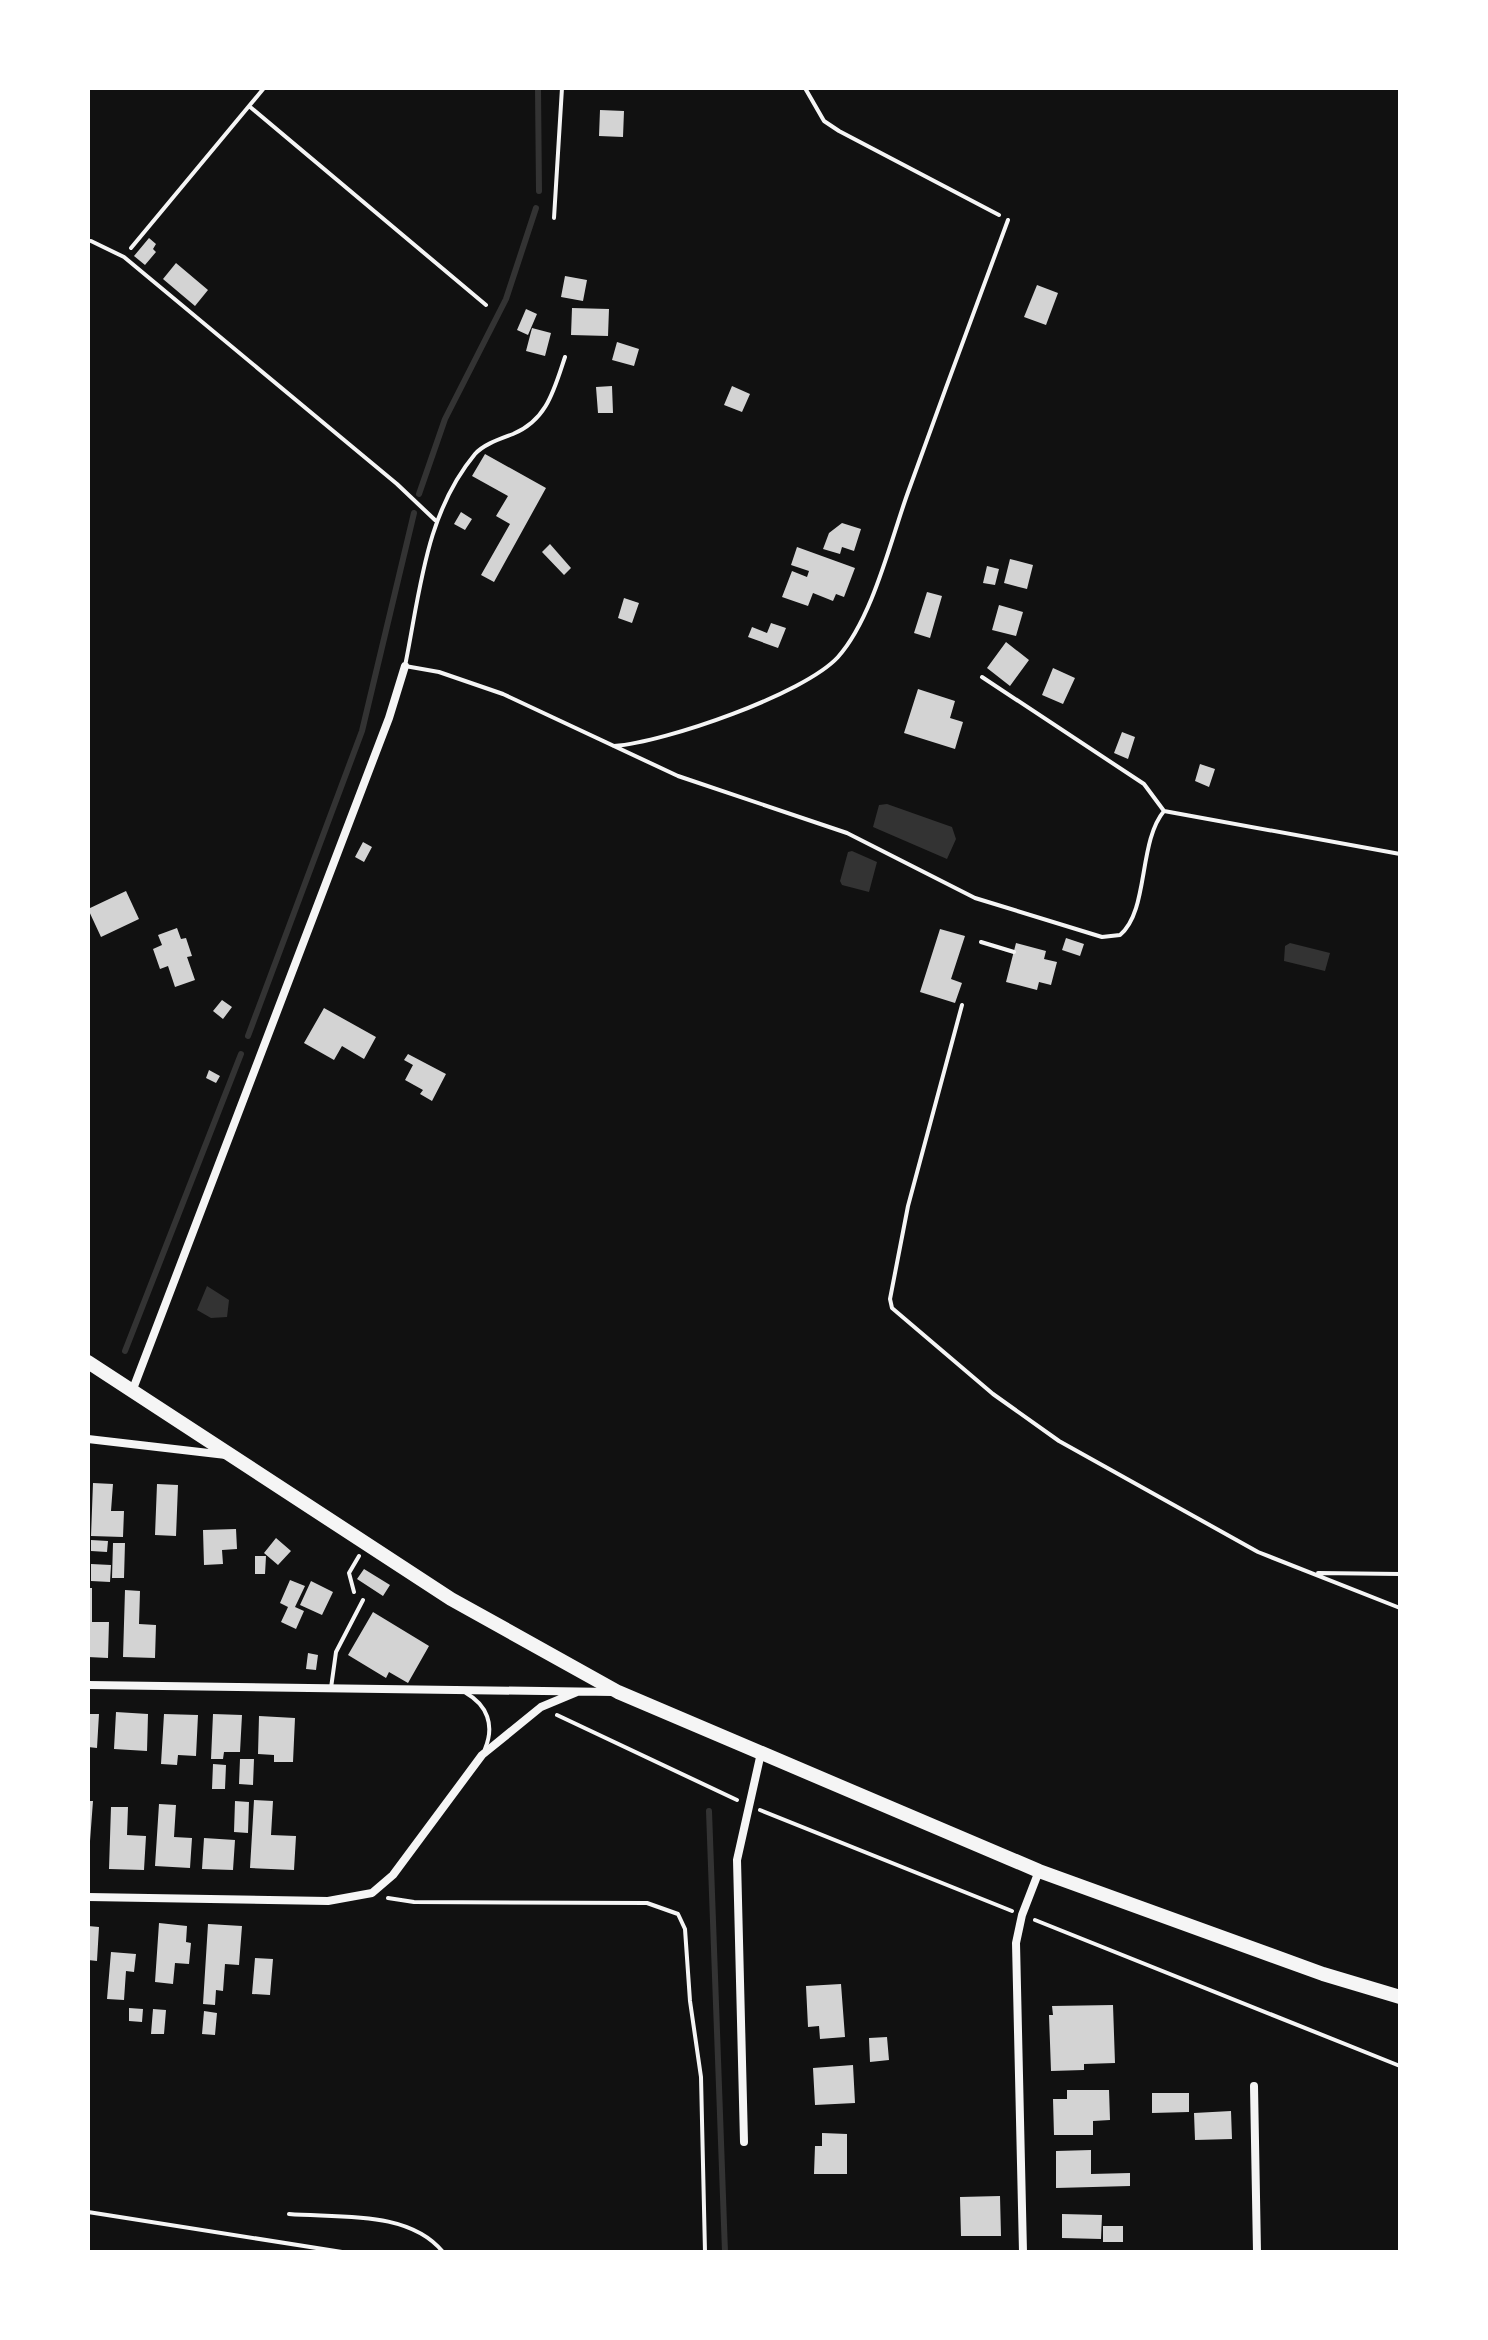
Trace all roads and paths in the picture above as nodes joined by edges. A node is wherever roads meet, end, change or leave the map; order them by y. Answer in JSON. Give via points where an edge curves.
{"nodes":[{"id":1,"x":264,"y":88,"type":"edge"},
{"id":2,"x":562,"y":88,"type":"edge"},
{"id":3,"x":805,"y":88,"type":"edge"},
{"id":4,"x":249,"y":106,"type":"junction"},
{"id":5,"x":554,"y":218,"type":"dead end"},
{"id":6,"x":1008,"y":220,"type":"joint"},
{"id":7,"x":91,"y":241,"type":"dead end"},
{"id":8,"x":124,"y":257,"type":"junction"},
{"id":9,"x":486,"y":305,"type":"dead end"},
{"id":10,"x":565,"y":357,"type":"dead end"},
{"id":11,"x":435,"y":520,"type":"junction"},
{"id":12,"x":405,"y":666,"type":"junction"},
{"id":13,"x":982,"y":677,"type":"dead end"},
{"id":14,"x":613,"y":747,"type":"junction"},
{"id":15,"x":1164,"y":811,"type":"junction"},
{"id":16,"x":1400,"y":854,"type":"edge"},
{"id":17,"x":981,"y":942,"type":"dead end"},
{"id":18,"x":1014,"y":952,"type":"dead end"},
{"id":19,"x":962,"y":1005,"type":"dead end"},
{"id":20,"x":88,"y":1362,"type":"edge"},
{"id":21,"x":133,"y":1389,"type":"junction"},
{"id":22,"x":88,"y":1439,"type":"edge"},
{"id":23,"x":238,"y":1457,"type":"junction"},
{"id":24,"x":367,"y":1544,"type":"junction"},
{"id":25,"x":1311,"y":1573,"type":"junction"},
{"id":26,"x":1400,"y":1574,"type":"edge"},
{"id":27,"x":363,"y":1600,"type":"joint"},
{"id":28,"x":1400,"y":1608,"type":"edge"},
{"id":29,"x":88,"y":1685,"type":"edge"},
{"id":30,"x":331,"y":1691,"type":"junction"},
{"id":31,"x":577,"y":1692,"type":"junction"},
{"id":32,"x":618,"y":1692,"type":"junction"},
{"id":33,"x":466,"y":1693,"type":"junction"},
{"id":34,"x":541,"y":1707,"type":"junction"},
{"id":35,"x":761,"y":1753,"type":"junction"},
{"id":36,"x":482,"y":1755,"type":"junction"},
{"id":37,"x":747,"y":1805,"type":"junction"},
{"id":38,"x":1039,"y":1871,"type":"junction"},
{"id":39,"x":372,"y":1893,"type":"junction"},
{"id":40,"x":88,"y":1897,"type":"edge"},
{"id":41,"x":1022,"y":1915,"type":"junction"},
{"id":42,"x":1400,"y":1997,"type":"edge"},
{"id":43,"x":1400,"y":2066,"type":"edge"},
{"id":44,"x":1254,"y":2086,"type":"dead end"},
{"id":45,"x":744,"y":2142,"type":"dead end"},
{"id":46,"x":88,"y":2212,"type":"edge"},
{"id":47,"x":289,"y":2214,"type":"dead end"},
{"id":48,"x":342,"y":2252,"type":"edge"},
{"id":49,"x":443,"y":2252,"type":"edge"},
{"id":50,"x":705,"y":2252,"type":"edge"},
{"id":51,"x":1023,"y":2252,"type":"edge"},
{"id":52,"x":1257,"y":2252,"type":"edge"}],
"edges":[{"from":1,"to":4,"type":"path"},
{"from":2,"to":5,"type":"path"},
{"from":3,"to":6,"type":"path","via":[[824,121],[839,131]]},
{"from":4,"to":8,"type":"path"},
{"from":4,"to":9,"type":"path"},
{"from":6,"to":14,"type":"lane","via":[[879,574],[840,655],[809,681],[784,692],[662,737]]},
{"from":7,"to":8,"type":"lane"},
{"from":8,"to":11,"type":"lane"},
{"from":10,"to":11,"type":"lane","via":[[540,417],[476,453]]},
{"from":11,"to":12,"type":"lane"},
{"from":12,"to":14,"type":"lane","via":[[503,694]]},
{"from":12,"to":21,"type":"street"},
{"from":13,"to":15,"type":"lane","via":[[1144,784]]},
{"from":14,"to":15,"type":"lane","via":[[693,782],[847,833],[975,898],[1102,937],[1120,935],[1130,923],[1151,837]]},
{"from":15,"to":16,"type":"lane"},
{"from":17,"to":18,"type":"path"},
{"from":19,"to":25,"type":"path","via":[[908,1206],[892,1308],[993,1394],[1059,1441],[1226,1536]]},
{"from":20,"to":21,"type":"highway"},
{"from":21,"to":23,"type":"highway"},
{"from":22,"to":23,"type":"street"},
{"from":23,"to":24,"type":"highway"},
{"from":24,"to":27,"type":"path","via":[[349,1573],[350,1586]]},
{"from":24,"to":32,"type":"highway","via":[[495,1625]]},
{"from":25,"to":26,"type":"path"},
{"from":25,"to":28,"type":"path"},
{"from":27,"to":30,"type":"lane","via":[[336,1652]]},
{"from":29,"to":30,"type":"street"},
{"from":30,"to":33,"type":"street"},
{"from":31,"to":32,"type":"street"},
{"from":31,"to":33,"type":"street"},
{"from":31,"to":34,"type":"street"},
{"from":32,"to":35,"type":"highway"},
{"from":33,"to":36,"type":"lane","via":[[478,1700],[489,1721]]},
{"from":34,"to":36,"type":"street"},
{"from":34,"to":37,"type":"path"},
{"from":35,"to":37,"type":"street"},
{"from":35,"to":38,"type":"highway"},
{"from":36,"to":39,"type":"street","via":[[393,1875]]},
{"from":37,"to":41,"type":"path"},
{"from":37,"to":45,"type":"street","via":[[737,1860]]},
{"from":38,"to":41,"type":"street"},
{"from":38,"to":42,"type":"highway","via":[[1281,1960]]},
{"from":39,"to":40,"type":"street","via":[[328,1901]]},
{"from":39,"to":50,"type":"path","via":[[414,1902],[647,1903],[678,1914],[685,1929],[701,2077]]},
{"from":41,"to":43,"type":"path"},
{"from":41,"to":51,"type":"street","via":[[1016,1943]]},
{"from":44,"to":52,"type":"street"},
{"from":46,"to":48,"type":"path"},
{"from":47,"to":49,"type":"path","via":[[408,2226]]}]}
